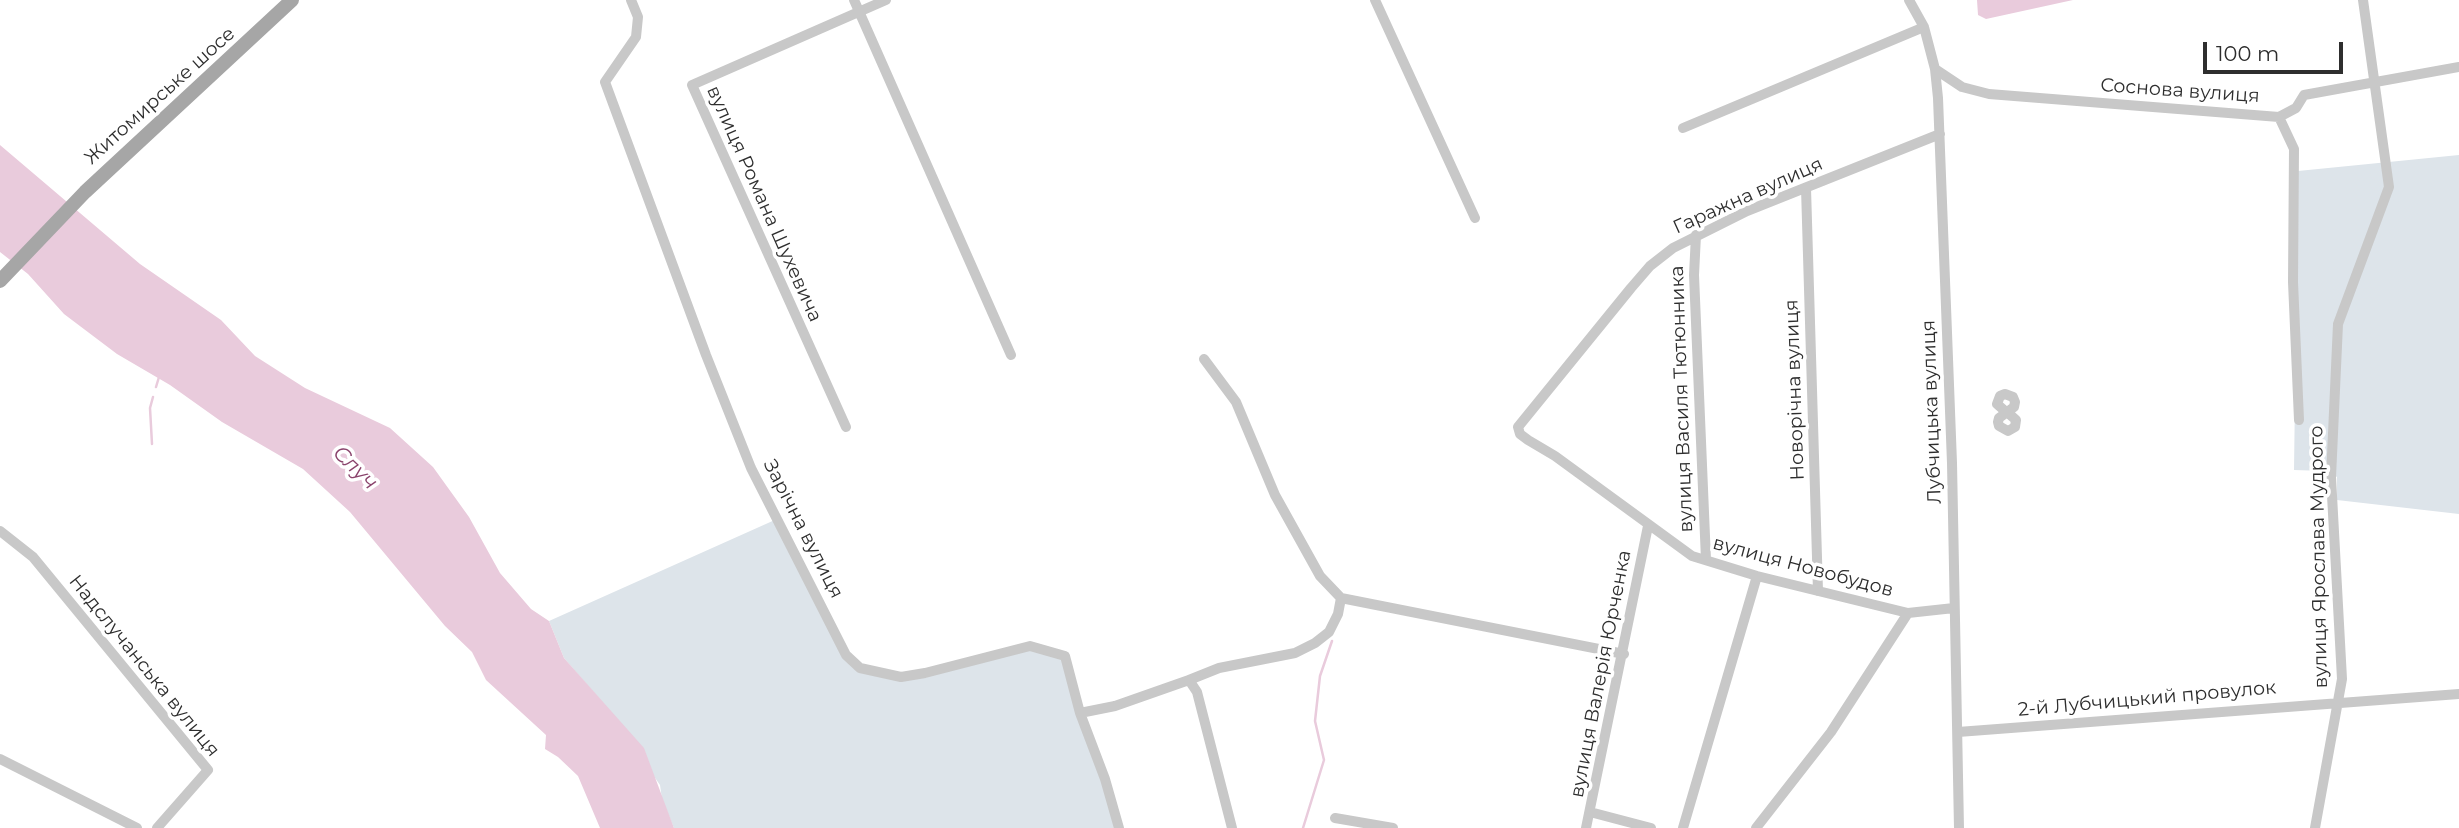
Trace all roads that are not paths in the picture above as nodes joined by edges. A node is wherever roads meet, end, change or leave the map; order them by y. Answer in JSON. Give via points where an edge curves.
{"nodes":[{"id":1,"x":292,"y":0,"type":"edge"},
{"id":2,"x":631,"y":0,"type":"edge"},
{"id":3,"x":854,"y":0,"type":"edge"},
{"id":4,"x":886,"y":0,"type":"edge"},
{"id":5,"x":1375,"y":0,"type":"edge"},
{"id":6,"x":1909,"y":0,"type":"edge"},
{"id":7,"x":2363,"y":0,"type":"edge"},
{"id":8,"x":859,"y":12,"type":"junction"},
{"id":9,"x":1924,"y":27,"type":"junction"},
{"id":10,"x":2459,"y":67,"type":"edge"},
{"id":11,"x":1935,"y":69,"type":"junction"},
{"id":12,"x":2374,"y":83,"type":"junction"},
{"id":13,"x":2278,"y":117,"type":"junction"},
{"id":14,"x":1683,"y":128,"type":"dead end"},
{"id":15,"x":1940,"y":134,"type":"junction"},
{"id":16,"x":1806,"y":188,"type":"junction"},
{"id":17,"x":1475,"y":218,"type":"dead end"},
{"id":18,"x":1696,"y":235,"type":"junction"},
{"id":19,"x":2,"y":280,"type":"edge"},
{"id":20,"x":1012,"y":355,"type":"dead end"},
{"id":21,"x":1204,"y":359,"type":"dead end"},
{"id":22,"x":2299,"y":420,"type":"dead end"},
{"id":23,"x":846,"y":427,"type":"dead end"},
{"id":24,"x":1518,"y":427,"type":"joint"},
{"id":25,"x":1648,"y":526,"type":"junction"},
{"id":26,"x":0,"y":531,"type":"edge"},
{"id":27,"x":1706,"y":561,"type":"junction"},
{"id":28,"x":1757,"y":576,"type":"junction"},
{"id":29,"x":1818,"y":591,"type":"junction"},
{"id":30,"x":1341,"y":598,"type":"junction"},
{"id":31,"x":1954,"y":608,"type":"junction"},
{"id":32,"x":1908,"y":613,"type":"junction"},
{"id":33,"x":1624,"y":654,"type":"junction"},
{"id":34,"x":1189,"y":680,"type":"junction"},
{"id":35,"x":2459,"y":694,"type":"edge"},
{"id":36,"x":2338,"y":701,"type":"junction"},
{"id":37,"x":1080,"y":713,"type":"junction"},
{"id":38,"x":1958,"y":732,"type":"junction"},
{"id":39,"x":0,"y":759,"type":"edge"},
{"id":40,"x":1590,"y":812,"type":"junction"},
{"id":41,"x":1335,"y":818,"type":"dead end"},
{"id":42,"x":137,"y":828,"type":"edge"},
{"id":43,"x":157,"y":828,"type":"edge"},
{"id":44,"x":1119,"y":828,"type":"edge"},
{"id":45,"x":1233,"y":828,"type":"edge"},
{"id":46,"x":1393,"y":828,"type":"edge"},
{"id":47,"x":1586,"y":828,"type":"edge"},
{"id":48,"x":1651,"y":828,"type":"edge"},
{"id":49,"x":1683,"y":828,"type":"edge"},
{"id":50,"x":1756,"y":828,"type":"edge"},
{"id":51,"x":1959,"y":828,"type":"edge"},
{"id":52,"x":2315,"y":828,"type":"edge"}],
"edges":[{"from":1,"to":19,"type":"main road","name":"Житомирське шосе","via":[[85,192]]},
{"from":2,"to":37,"type":"street","name":"Зарічна вулиця","via":[[638,17],[636,37],[605,82],[756,481],[846,655],[860,667],[901,677],[1030,646],[1065,656]]},
{"from":3,"to":8,"type":"street"},
{"from":4,"to":8,"type":"street","name":"вулиця Романа Шухевича"},
{"from":5,"to":17,"type":"street"},
{"from":6,"to":9,"type":"street","name":"Лубчицька вулиця"},
{"from":7,"to":12,"type":"street","name":"вулиця Ярослава Мудрого"},
{"from":8,"to":20,"type":"street"},
{"from":8,"to":23,"type":"street","name":"вулиця Романа Шухевича","via":[[692,85]]},
{"from":9,"to":11,"type":"street","name":"Лубчицька вулиця"},
{"from":9,"to":14,"type":"street"},
{"from":10,"to":12,"type":"street","name":"Соснова вулиця"},
{"from":11,"to":13,"type":"street","name":"Соснова вулиця","via":[[1962,87],[1989,94]]},
{"from":11,"to":15,"type":"street","name":"Лубчицька вулиця"},
{"from":12,"to":13,"type":"street","name":"Соснова вулиця","via":[[2304,95],[2296,108]]},
{"from":12,"to":36,"type":"street","name":"вулиця Ярослава Мудрого","via":[[2389,187],[2338,324],[2331,477],[2342,679]]},
{"from":13,"to":22,"type":"street","via":[[2294,149]]},
{"from":15,"to":16,"type":"street","name":"Гаражна вулиця"},
{"from":15,"to":31,"type":"street","name":"Лубчицька вулиця"},
{"from":16,"to":18,"type":"street","name":"Гаражна вулиця"},
{"from":16,"to":29,"type":"street","name":"Новорічна вулиця"},
{"from":18,"to":24,"type":"street","name":"Гаражна вулиця","via":[[1650,266]]},
{"from":18,"to":27,"type":"street","name":"вулиця Василя Тютюнника"},
{"from":21,"to":30,"type":"street","via":[[1236,402],[1275,495],[1320,576]]},
{"from":24,"to":25,"type":"street","name":"вулиця Новобудов","via":[[1520,434]]},
{"from":25,"to":27,"type":"street","name":"вулиця Новобудов"},
{"from":25,"to":33,"type":"street","name":"вулиця Валерія Юрченка"},
{"from":26,"to":43,"type":"street","name":"Надслучанська вулиця","via":[[33,557],[208,769]]},
{"from":27,"to":28,"type":"street","name":"вулиця Новобудов"},
{"from":28,"to":29,"type":"street","name":"вулиця Новобудов"},
{"from":28,"to":49,"type":"street"},
{"from":29,"to":32,"type":"street","name":"вулиця Новобудов"},
{"from":30,"to":33,"type":"street"},
{"from":30,"to":34,"type":"street","via":[[1329,632],[1315,643],[1295,653],[1219,668]]},
{"from":31,"to":32,"type":"street","name":"вулиця Новобудов"},
{"from":31,"to":38,"type":"street","name":"Лубчицька вулиця"},
{"from":32,"to":50,"type":"street","via":[[1831,732]]},
{"from":33,"to":40,"type":"street","name":"вулиця Валерія Юрченка"},
{"from":34,"to":37,"type":"street"},
{"from":34,"to":45,"type":"street","via":[[1197,692]]},
{"from":35,"to":36,"type":"street","name":"2-й Лубчицький провулок"},
{"from":36,"to":38,"type":"street","name":"2-й Лубчицький провулок"},
{"from":36,"to":52,"type":"street","name":"вулиця Ярослава Мудрого"},
{"from":37,"to":44,"type":"street","name":"Зарічна вулиця"},
{"from":38,"to":51,"type":"street","name":"Лубчицька вулиця"},
{"from":39,"to":42,"type":"street"},
{"from":40,"to":47,"type":"street","name":"вулиця Валерія Юрченка"},
{"from":40,"to":48,"type":"street"},
{"from":41,"to":46,"type":"street"}]}
